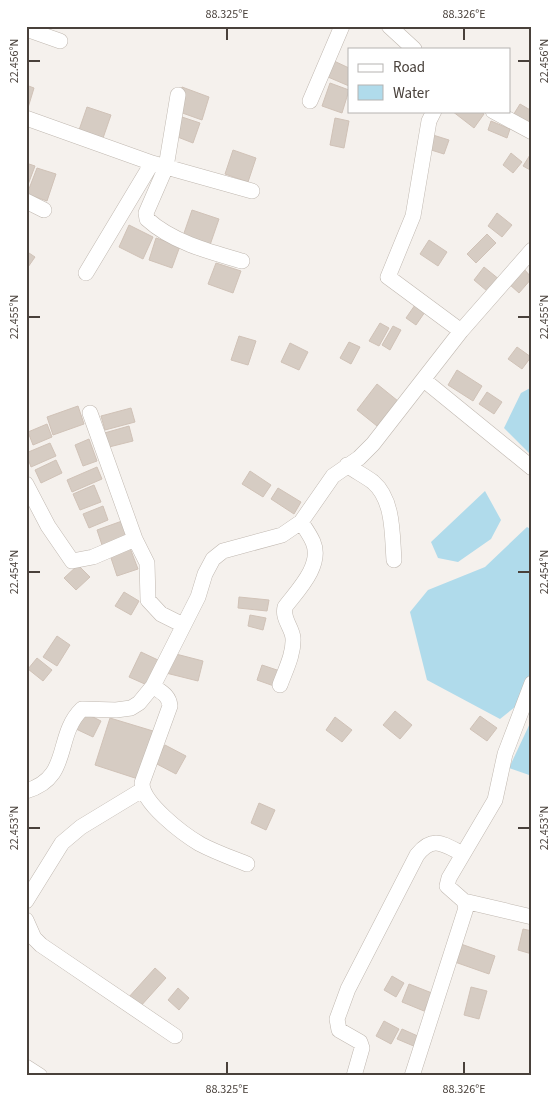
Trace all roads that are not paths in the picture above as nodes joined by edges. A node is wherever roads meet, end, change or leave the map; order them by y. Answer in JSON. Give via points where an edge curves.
{"nodes":[{"id":1,"x":342,"y":26,"type":"edge"},
{"id":2,"x":389,"y":26,"type":"edge"},
{"id":3,"x":26,"y":29,"type":"edge"},
{"id":4,"x":60,"y":41,"type":"dead end"},
{"id":5,"x":413,"y":48,"type":"edge"},
{"id":6,"x":178,"y":95,"type":"dead end"},
{"id":7,"x":310,"y":101,"type":"dead end"},
{"id":8,"x":434,"y":112,"type":"edge"},
{"id":9,"x":495,"y":112,"type":"edge"},
{"id":10,"x":26,"y":118,"type":"edge"},
{"id":11,"x":532,"y":132,"type":"edge"},
{"id":12,"x":159,"y":165,"type":"junction"},
{"id":13,"x":252,"y":191,"type":"dead end"},
{"id":14,"x":26,"y":201,"type":"edge"},
{"id":15,"x":44,"y":210,"type":"dead end"},
{"id":16,"x":532,"y":250,"type":"edge"},
{"id":17,"x":242,"y":261,"type":"dead end"},
{"id":18,"x":86,"y":273,"type":"dead end"},
{"id":19,"x":461,"y":331,"type":"junction"},
{"id":20,"x":424,"y":380,"type":"junction"},
{"id":21,"x":90,"y":413,"type":"dead end"},
{"id":22,"x":347,"y":465,"type":"junction"},
{"id":23,"x":532,"y":468,"type":"edge"},
{"id":24,"x":26,"y":484,"type":"edge"},
{"id":25,"x":301,"y":522,"type":"junction"},
{"id":26,"x":135,"y":539,"type":"junction"},
{"id":27,"x":394,"y":560,"type":"dead end"},
{"id":28,"x":183,"y":625,"type":"junction"},
{"id":29,"x":532,"y":683,"type":"edge"},
{"id":30,"x":153,"y":686,"type":"junction"},
{"id":31,"x":280,"y":686,"type":"dead end"},
{"id":32,"x":142,"y":790,"type":"junction"},
{"id":33,"x":26,"y":791,"type":"edge"},
{"id":34,"x":463,"y":854,"type":"junction"},
{"id":35,"x":247,"y":864,"type":"dead end"},
{"id":36,"x":26,"y":901,"type":"edge"},
{"id":37,"x":464,"y":901,"type":"junction"},
{"id":38,"x":532,"y":917,"type":"edge"},
{"id":39,"x":26,"y":920,"type":"edge"},
{"id":40,"x":175,"y":1036,"type":"dead end"},
{"id":41,"x":26,"y":1067,"type":"edge"},
{"id":42,"x":410,"y":1075,"type":"edge"},
{"id":43,"x":40,"y":1076,"type":"edge"},
{"id":44,"x":354,"y":1076,"type":"edge"}],
"edges":[{"from":1,"to":7,"type":"street"},
{"from":2,"to":5,"type":"street"},
{"from":3,"to":4,"type":"street"},
{"from":6,"to":12,"type":"street"},
{"from":8,"to":19,"type":"street","via":[[429,121],[412,216],[388,278]]},
{"from":9,"to":11,"type":"street"},
{"from":10,"to":12,"type":"street"},
{"from":12,"to":13,"type":"street"},
{"from":12,"to":17,"type":"street","via":[[147,219],[165,232],[204,250]]},
{"from":12,"to":18,"type":"street"},
{"from":14,"to":15,"type":"street"},
{"from":16,"to":19,"type":"street"},
{"from":19,"to":20,"type":"street"},
{"from":20,"to":22,"type":"street","via":[[373,444]]},
{"from":20,"to":23,"type":"street"},
{"from":21,"to":26,"type":"street"},
{"from":22,"to":25,"type":"street","via":[[333,476]]},
{"from":22,"to":27,"type":"street","via":[[373,482],[385,499]]},
{"from":24,"to":26,"type":"street","via":[[48,526],[72,561],[93,557]]},
{"from":25,"to":28,"type":"street","via":[[282,535],[224,551],[212,559]]},
{"from":25,"to":31,"type":"street","via":[[313,541],[316,559],[284,613],[293,637]]},
{"from":26,"to":28,"type":"street","via":[[148,563],[150,604],[161,614]]},
{"from":28,"to":30,"type":"street"},
{"from":29,"to":34,"type":"street","via":[[505,754],[495,800]]},
{"from":30,"to":32,"type":"street","via":[[170,699],[170,706]]},
{"from":30,"to":33,"type":"street","via":[[131,708],[82,709],[74,717],[62,757],[50,778],[37,788]]},
{"from":32,"to":35,"type":"street","via":[[159,811],[200,843]]},
{"from":32,"to":36,"type":"street","via":[[81,827],[62,843]]},
{"from":34,"to":37,"type":"street","via":[[447,886]]},
{"from":34,"to":44,"type":"street","via":[[443,844],[425,845],[358,967],[337,1019],[339,1030],[360,1042],[362,1048]]},
{"from":37,"to":38,"type":"street"},
{"from":37,"to":42,"type":"street","via":[[463,918]]},
{"from":39,"to":40,"type":"street","via":[[41,945]]},
{"from":41,"to":43,"type":"street"}]}
